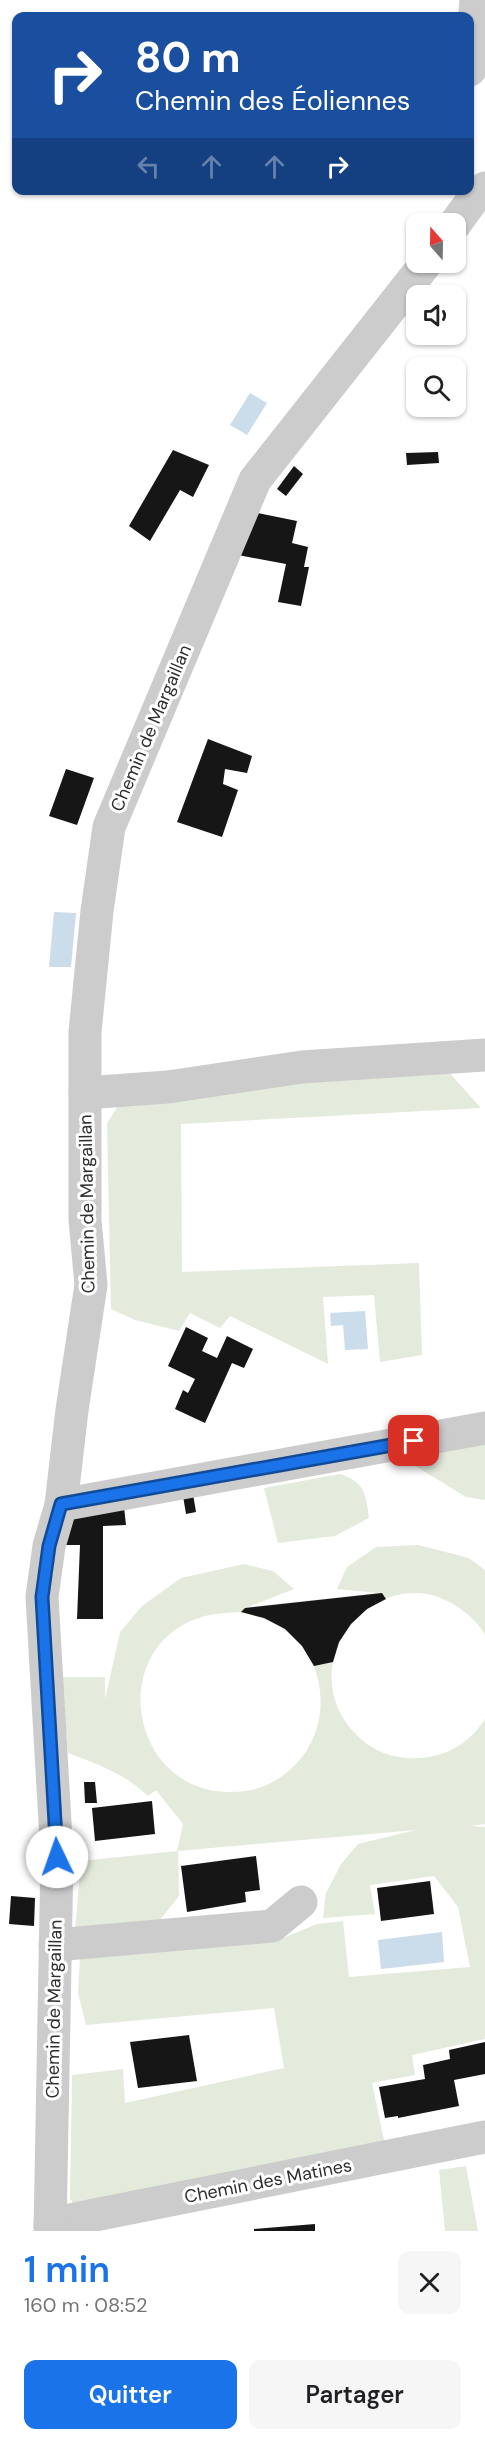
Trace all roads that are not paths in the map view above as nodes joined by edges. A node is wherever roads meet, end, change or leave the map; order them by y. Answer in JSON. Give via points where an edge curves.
{"nodes":[{"id":1,"x":476,"y":0,"type":"edge"},
{"id":2,"x":474,"y":23,"type":"edge"},
{"id":3,"x":418,"y":273,"type":"edge"},
{"id":4,"x":485,"y":1055,"type":"edge"},
{"id":5,"x":85,"y":1093,"type":"junction"},
{"id":6,"x":485,"y":1428,"type":"edge"},
{"id":7,"x":61,"y":1504,"type":"junction"},
{"id":8,"x":301,"y":1902,"type":"dead end"},
{"id":9,"x":56,"y":1946,"type":"junction"},
{"id":10,"x":485,"y":2137,"type":"edge"},
{"id":11,"x":50,"y":2228,"type":"edge"}],
"edges":[{"from":1,"to":2,"type":"street"},
{"from":3,"to":5,"type":"street","name":"Chemin de Margaillan","via":[[255,480],[109,827],[85,1032]]},
{"from":4,"to":5,"type":"street","via":[[302,1067],[168,1087]]},
{"from":5,"to":7,"type":"street","name":"Chemin de Margaillan","via":[[85,1220],[91,1285]]},
{"from":6,"to":7,"type":"street"},
{"from":7,"to":9,"type":"street","name":"Chemin de Margaillan","via":[[49,1546],[42,1597],[57,1857]]},
{"from":8,"to":9,"type":"street","via":[[272,1926]]},
{"from":9,"to":11,"type":"street","name":"Chemin de Margaillan"},
{"from":10,"to":11,"type":"street","name":"Chemin des Matines"}]}
